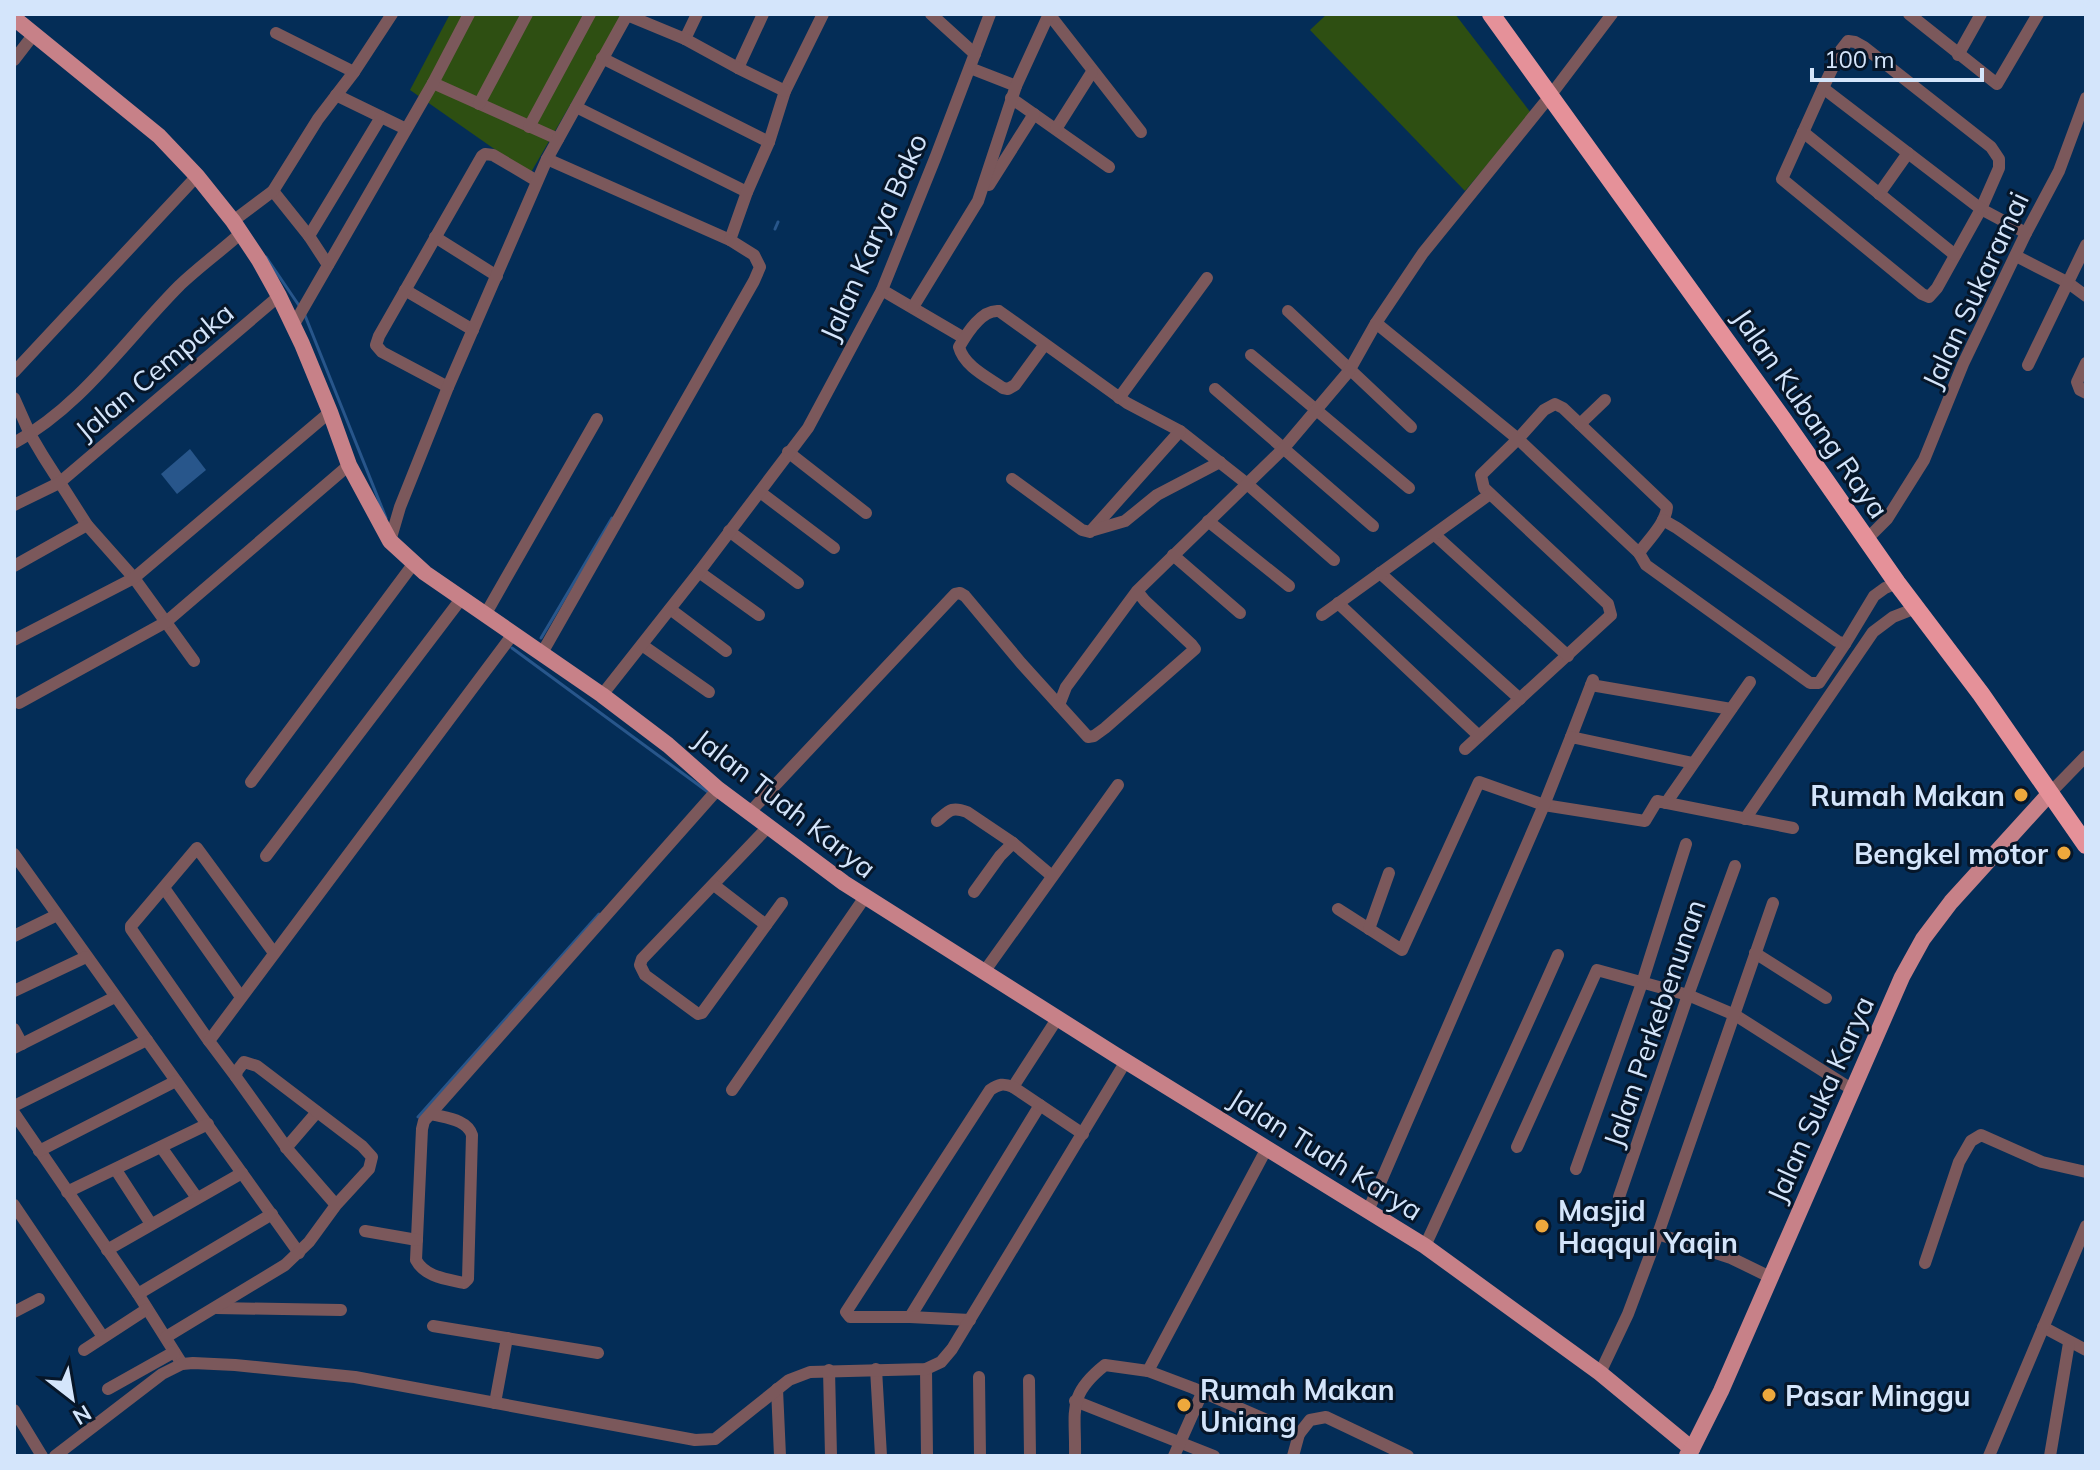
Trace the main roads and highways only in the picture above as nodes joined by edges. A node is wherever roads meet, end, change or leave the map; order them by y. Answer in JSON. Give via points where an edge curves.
{"nodes":[{"id":1,"x":1491,"y":14,"type":"edge"},
{"id":2,"x":14,"y":18,"type":"edge"},
{"id":3,"x":2050,"y":793,"type":"junction"},
{"id":4,"x":2086,"y":845,"type":"edge"},
{"id":5,"x":1694,"y":1454,"type":"edge"}],
"edges":[{"from":1,"to":3,"type":"highway","name":"Jalan Kubang Raya"},
{"from":2,"to":5,"type":"main road","name":"Jalan Tuah Karya","via":[[159,136],[237,227],[279,296],[349,465],[390,541],[414,563],[602,695],[749,813],[865,897],[1425,1246],[1600,1373]]},
{"from":3,"to":4,"type":"highway","name":"Jalan Kubang Raya"},
{"from":3,"to":5,"type":"main road","name":"Jalan Suka Karya","via":[[1980,868],[1923,939],[1902,977]]}]}
